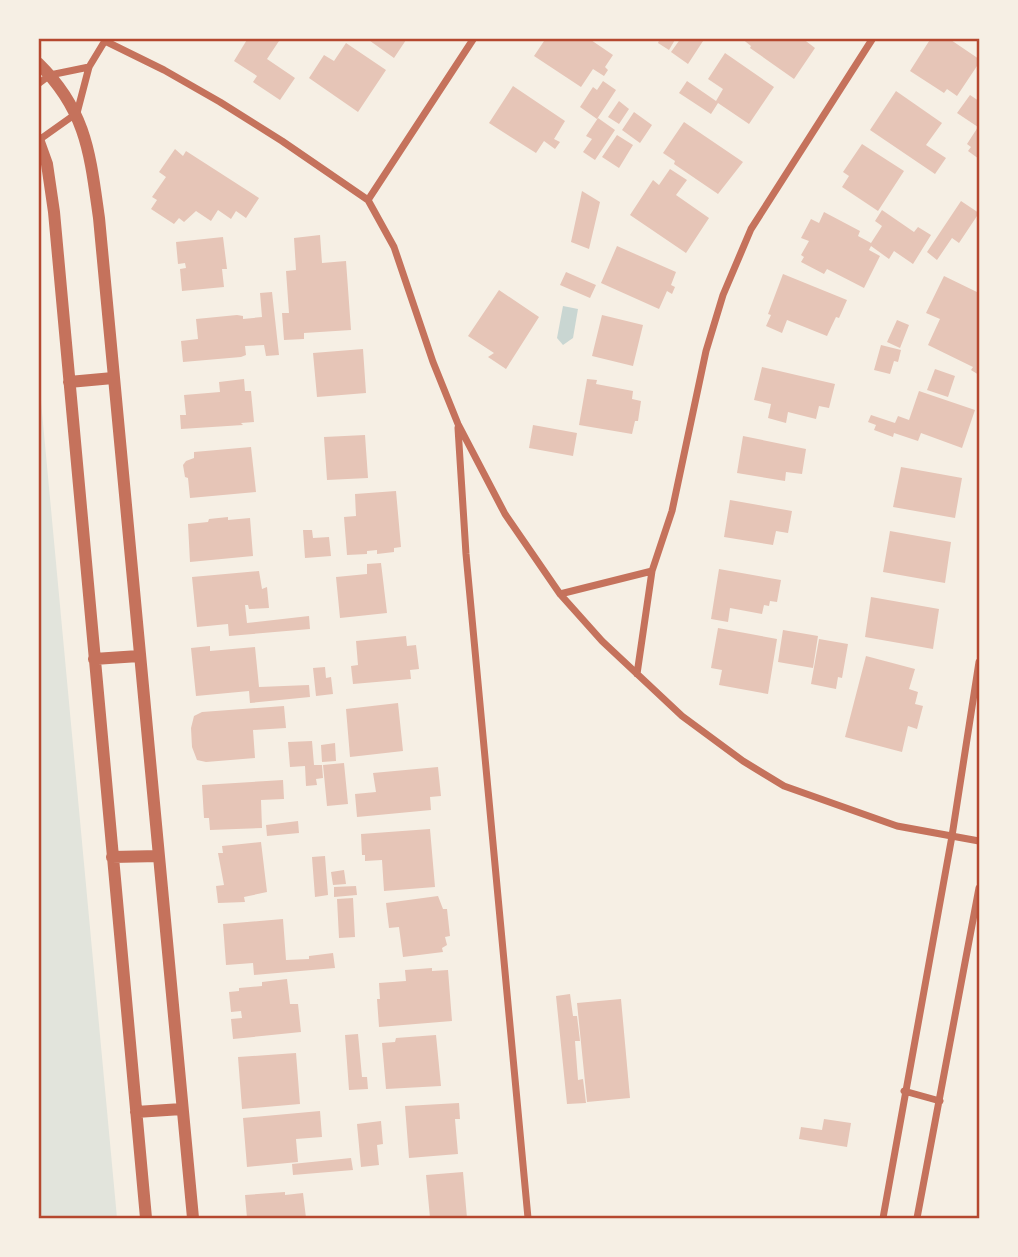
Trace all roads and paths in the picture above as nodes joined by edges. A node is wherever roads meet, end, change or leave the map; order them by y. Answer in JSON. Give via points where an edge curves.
{"nodes":[{"id":1,"x":474,"y":38,"type":"edge"},
{"id":2,"x":873,"y":38,"type":"edge"},
{"id":3,"x":106,"y":40,"type":"edge"},
{"id":4,"x":38,"y":64,"type":"edge"},
{"id":5,"x":89,"y":67,"type":"junction"},
{"id":6,"x":50,"y":75,"type":"junction"},
{"id":7,"x":38,"y":84,"type":"edge"},
{"id":8,"x":77,"y":113,"type":"junction"},
{"id":9,"x":39,"y":139,"type":"edge"},
{"id":10,"x":368,"y":200,"type":"junction"},
{"id":11,"x":113,"y":377,"type":"junction"},
{"id":12,"x":69,"y":382,"type":"junction"},
{"id":13,"x":458,"y":424,"type":"junction"},
{"id":14,"x":652,"y":571,"type":"junction"},
{"id":15,"x":560,"y":594,"type":"junction"},
{"id":16,"x":139,"y":656,"type":"junction"},
{"id":17,"x":94,"y":659,"type":"junction"},
{"id":18,"x":979,"y":662,"type":"edge"},
{"id":19,"x":637,"y":674,"type":"junction"},
{"id":20,"x":952,"y":836,"type":"junction"},
{"id":21,"x":979,"y":841,"type":"edge"},
{"id":22,"x":159,"y":856,"type":"junction"},
{"id":23,"x":112,"y":858,"type":"junction"},
{"id":24,"x":979,"y":888,"type":"edge"},
{"id":25,"x":904,"y":1091,"type":"junction"},
{"id":26,"x":940,"y":1101,"type":"junction"},
{"id":27,"x":182,"y":1109,"type":"junction"},
{"id":28,"x":136,"y":1112,"type":"junction"},
{"id":29,"x":146,"y":1219,"type":"edge"},
{"id":30,"x":192,"y":1219,"type":"edge"},
{"id":31,"x":528,"y":1219,"type":"edge"},
{"id":32,"x":883,"y":1219,"type":"edge"},
{"id":33,"x":917,"y":1219,"type":"edge"}],
"edges":[{"from":1,"to":10,"type":"street"},
{"from":2,"to":14,"type":"street","via":[[751,229],[723,295],[706,351],[672,511]]},
{"from":3,"to":5,"type":"street"},
{"from":3,"to":10,"type":"street","via":[[220,102]]},
{"from":4,"to":6,"type":"street"},
{"from":5,"to":6,"type":"street"},
{"from":5,"to":8,"type":"street"},
{"from":6,"to":7,"type":"street"},
{"from":6,"to":8,"type":"street"},
{"from":8,"to":9,"type":"street"},
{"from":8,"to":11,"type":"street","via":[[99,218]]},
{"from":9,"to":12,"type":"street","via":[[54,212]]},
{"from":10,"to":13,"type":"street","via":[[394,247]]},
{"from":11,"to":12,"type":"street"},
{"from":11,"to":16,"type":"street"},
{"from":12,"to":17,"type":"street"},
{"from":13,"to":15,"type":"street","via":[[505,514]]},
{"from":13,"to":31,"type":"street"},
{"from":14,"to":15,"type":"street"},
{"from":14,"to":19,"type":"street"},
{"from":15,"to":19,"type":"street"},
{"from":16,"to":17,"type":"street"},
{"from":16,"to":22,"type":"street"},
{"from":17,"to":23,"type":"street"},
{"from":18,"to":20,"type":"street"},
{"from":19,"to":20,"type":"street","via":[[682,716],[784,786],[897,825]]},
{"from":20,"to":21,"type":"street"},
{"from":20,"to":25,"type":"street"},
{"from":22,"to":23,"type":"street"},
{"from":22,"to":27,"type":"street"},
{"from":23,"to":28,"type":"street"},
{"from":24,"to":26,"type":"street"},
{"from":25,"to":26,"type":"street"},
{"from":25,"to":32,"type":"street"},
{"from":26,"to":33,"type":"street"},
{"from":27,"to":28,"type":"street"},
{"from":27,"to":30,"type":"street"},
{"from":28,"to":29,"type":"street"}]}
